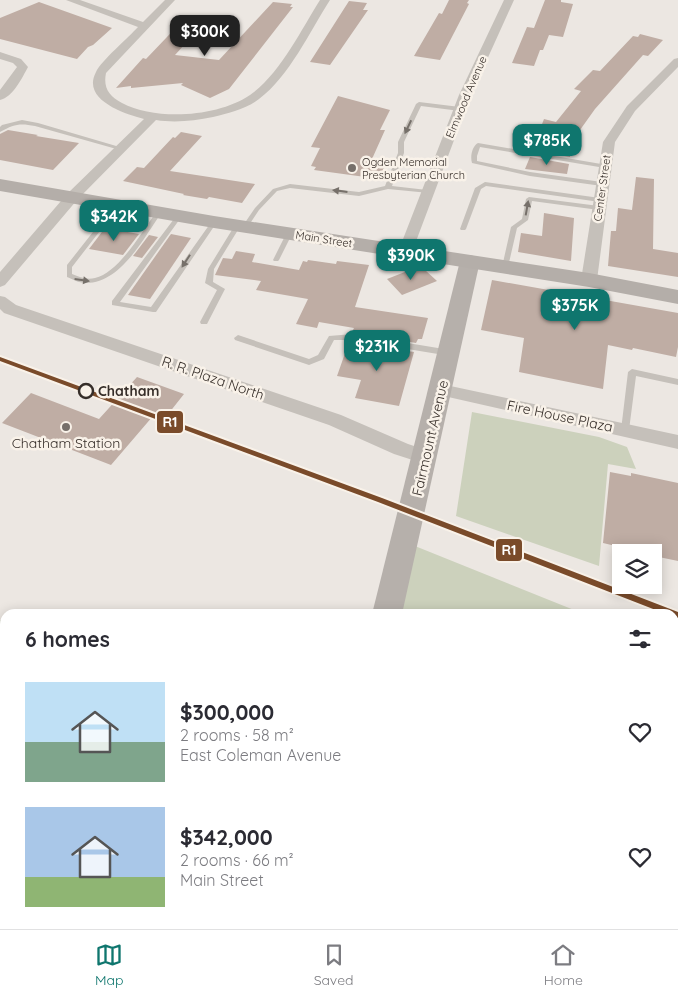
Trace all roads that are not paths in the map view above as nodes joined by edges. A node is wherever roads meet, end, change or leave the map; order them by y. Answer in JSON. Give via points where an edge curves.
{"nodes":[{"id":1,"x":71,"y":0,"type":"edge"},
{"id":2,"x":170,"y":0,"type":"edge"},
{"id":3,"x":325,"y":0,"type":"edge"},
{"id":4,"x":509,"y":0,"type":"edge"},
{"id":5,"x":145,"y":26,"type":"junction"},
{"id":6,"x":0,"y":55,"type":"edge"},
{"id":7,"x":678,"y":61,"type":"edge"},
{"id":8,"x":0,"y":98,"type":"edge"},
{"id":9,"x":460,"y":109,"type":"junction"},
{"id":10,"x":153,"y":116,"type":"junction"},
{"id":11,"x":22,"y":122,"type":"joint"},
{"id":12,"x":0,"y":130,"type":"edge"},
{"id":13,"x":120,"y":148,"type":"junction"},
{"id":14,"x":605,"y":166,"type":"junction"},
{"id":15,"x":602,"y":184,"type":"junction"},
{"id":16,"x":0,"y":185,"type":"edge"},
{"id":17,"x":388,"y":187,"type":"junction"},
{"id":18,"x":427,"y":192,"type":"junction"},
{"id":19,"x":72,"y":197,"type":"junction"},
{"id":20,"x":599,"y":204,"type":"junction"},
{"id":21,"x":116,"y":205,"type":"junction"},
{"id":22,"x":169,"y":214,"type":"junction"},
{"id":23,"x":214,"y":222,"type":"junction"},
{"id":24,"x":241,"y":226,"type":"junction"},
{"id":25,"x":463,"y":229,"type":"dead end"},
{"id":26,"x":289,"y":234,"type":"junction"},
{"id":27,"x":405,"y":252,"type":"junction"},
{"id":28,"x":276,"y":260,"type":"dead end"},
{"id":29,"x":470,"y":261,"type":"junction"},
{"id":30,"x":506,"y":267,"type":"junction"},
{"id":31,"x":589,"y":280,"type":"junction"},
{"id":32,"x":0,"y":282,"type":"edge"},
{"id":33,"x":678,"y":296,"type":"edge"},
{"id":34,"x":0,"y":301,"type":"edge"},
{"id":35,"x":204,"y":322,"type":"dead end"},
{"id":36,"x":238,"y":338,"type":"dead end"},
{"id":37,"x":450,"y":353,"type":"junction"},
{"id":38,"x":678,"y":382,"type":"edge"},
{"id":39,"x":441,"y":390,"type":"junction"},
{"id":40,"x":626,"y":430,"type":"junction"},
{"id":41,"x":678,"y":442,"type":"edge"},
{"id":42,"x":425,"y":457,"type":"junction"},
{"id":43,"x":388,"y":609,"type":"edge"}],
"edges":[{"from":1,"to":5,"type":"street"},
{"from":2,"to":5,"type":"street"},
{"from":3,"to":10,"type":"street","via":[[270,83],[253,98],[233,108],[208,114]]},
{"from":4,"to":9,"type":"street","name":"Elmwood Avenue"},
{"from":5,"to":10,"type":"street","via":[[103,68],[98,84],[101,92],[116,106]]},
{"from":6,"to":8,"type":"street","via":[[17,61],[23,67]]},
{"from":7,"to":14,"type":"street","name":"Center Street","via":[[615,129]]},
{"from":9,"to":17,"type":"lane","one_way":true,"via":[[419,104],[401,142],[401,153]]},
{"from":9,"to":18,"type":"street","name":"Elmwood Avenue"},
{"from":10,"to":13,"type":"street"},
{"from":11,"to":12,"type":"lane"},
{"from":11,"to":13,"type":"lane"},
{"from":13,"to":19,"type":"street"},
{"from":14,"to":15,"type":"street","name":"Center Street"},
{"from":14,"to":15,"type":"lane","via":[[478,146],[474,156],[474,162]]},
{"from":15,"to":20,"type":"street","name":"Center Street"},
{"from":16,"to":19,"type":"main road","name":"Main Street"},
{"from":17,"to":18,"type":"lane"},
{"from":17,"to":24,"type":"lane","one_way":true,"via":[[359,194],[290,186],[276,190]]},
{"from":18,"to":27,"type":"street","name":"Elmwood Avenue"},
{"from":19,"to":21,"type":"main road","name":"Main Street"},
{"from":19,"to":32,"type":"street"},
{"from":20,"to":25,"type":"lane","via":[[485,184],[478,188]]},
{"from":30,"to":20,"type":"lane","one_way":true,"via":[[514,227],[525,220],[529,199]]},
{"from":20,"to":31,"type":"street","name":"Center Street"},
{"from":21,"to":22,"type":"main road","name":"Main Street"},
{"from":21,"to":22,"type":"lane","one_way":true,"via":[[69,267],[69,275],[78,281],[97,281],[109,275]]},
{"from":22,"to":23,"type":"main road","name":"Main Street"},
{"from":23,"to":22,"type":"lane","one_way":true,"via":[[153,310],[115,303]]},
{"from":23,"to":24,"type":"main road","name":"Main Street"},
{"from":24,"to":26,"type":"main road","name":"Main Street"},
{"from":24,"to":35,"type":"lane","via":[[211,270],[208,283],[222,288]]},
{"from":26,"to":27,"type":"main road","name":"Main Street"},
{"from":26,"to":28,"type":"lane"},
{"from":27,"to":29,"type":"main road","name":"Main Street"},
{"from":29,"to":30,"type":"main road","name":"Main Street"},
{"from":29,"to":37,"type":"main road","name":"Fairmount Avenue"},
{"from":30,"to":31,"type":"main road","name":"Main Street"},
{"from":31,"to":33,"type":"main road","name":"Main Street"},
{"from":34,"to":42,"type":"street","name":"R. R. Plaza North","via":[[10,309],[335,420],[401,450]]},
{"from":36,"to":37,"type":"lane","via":[[308,362],[321,357],[332,338],[353,337]]},
{"from":37,"to":39,"type":"main road","name":"Fairmount Avenue"},
{"from":38,"to":40,"type":"lane","via":[[632,372]]},
{"from":39,"to":40,"type":"street","name":"Fire House Plaza"},
{"from":39,"to":42,"type":"main road","name":"Fairmount Avenue"},
{"from":40,"to":41,"type":"street","name":"Fire House Plaza"},
{"from":42,"to":43,"type":"main road","name":"Fairmount Avenue"}]}
